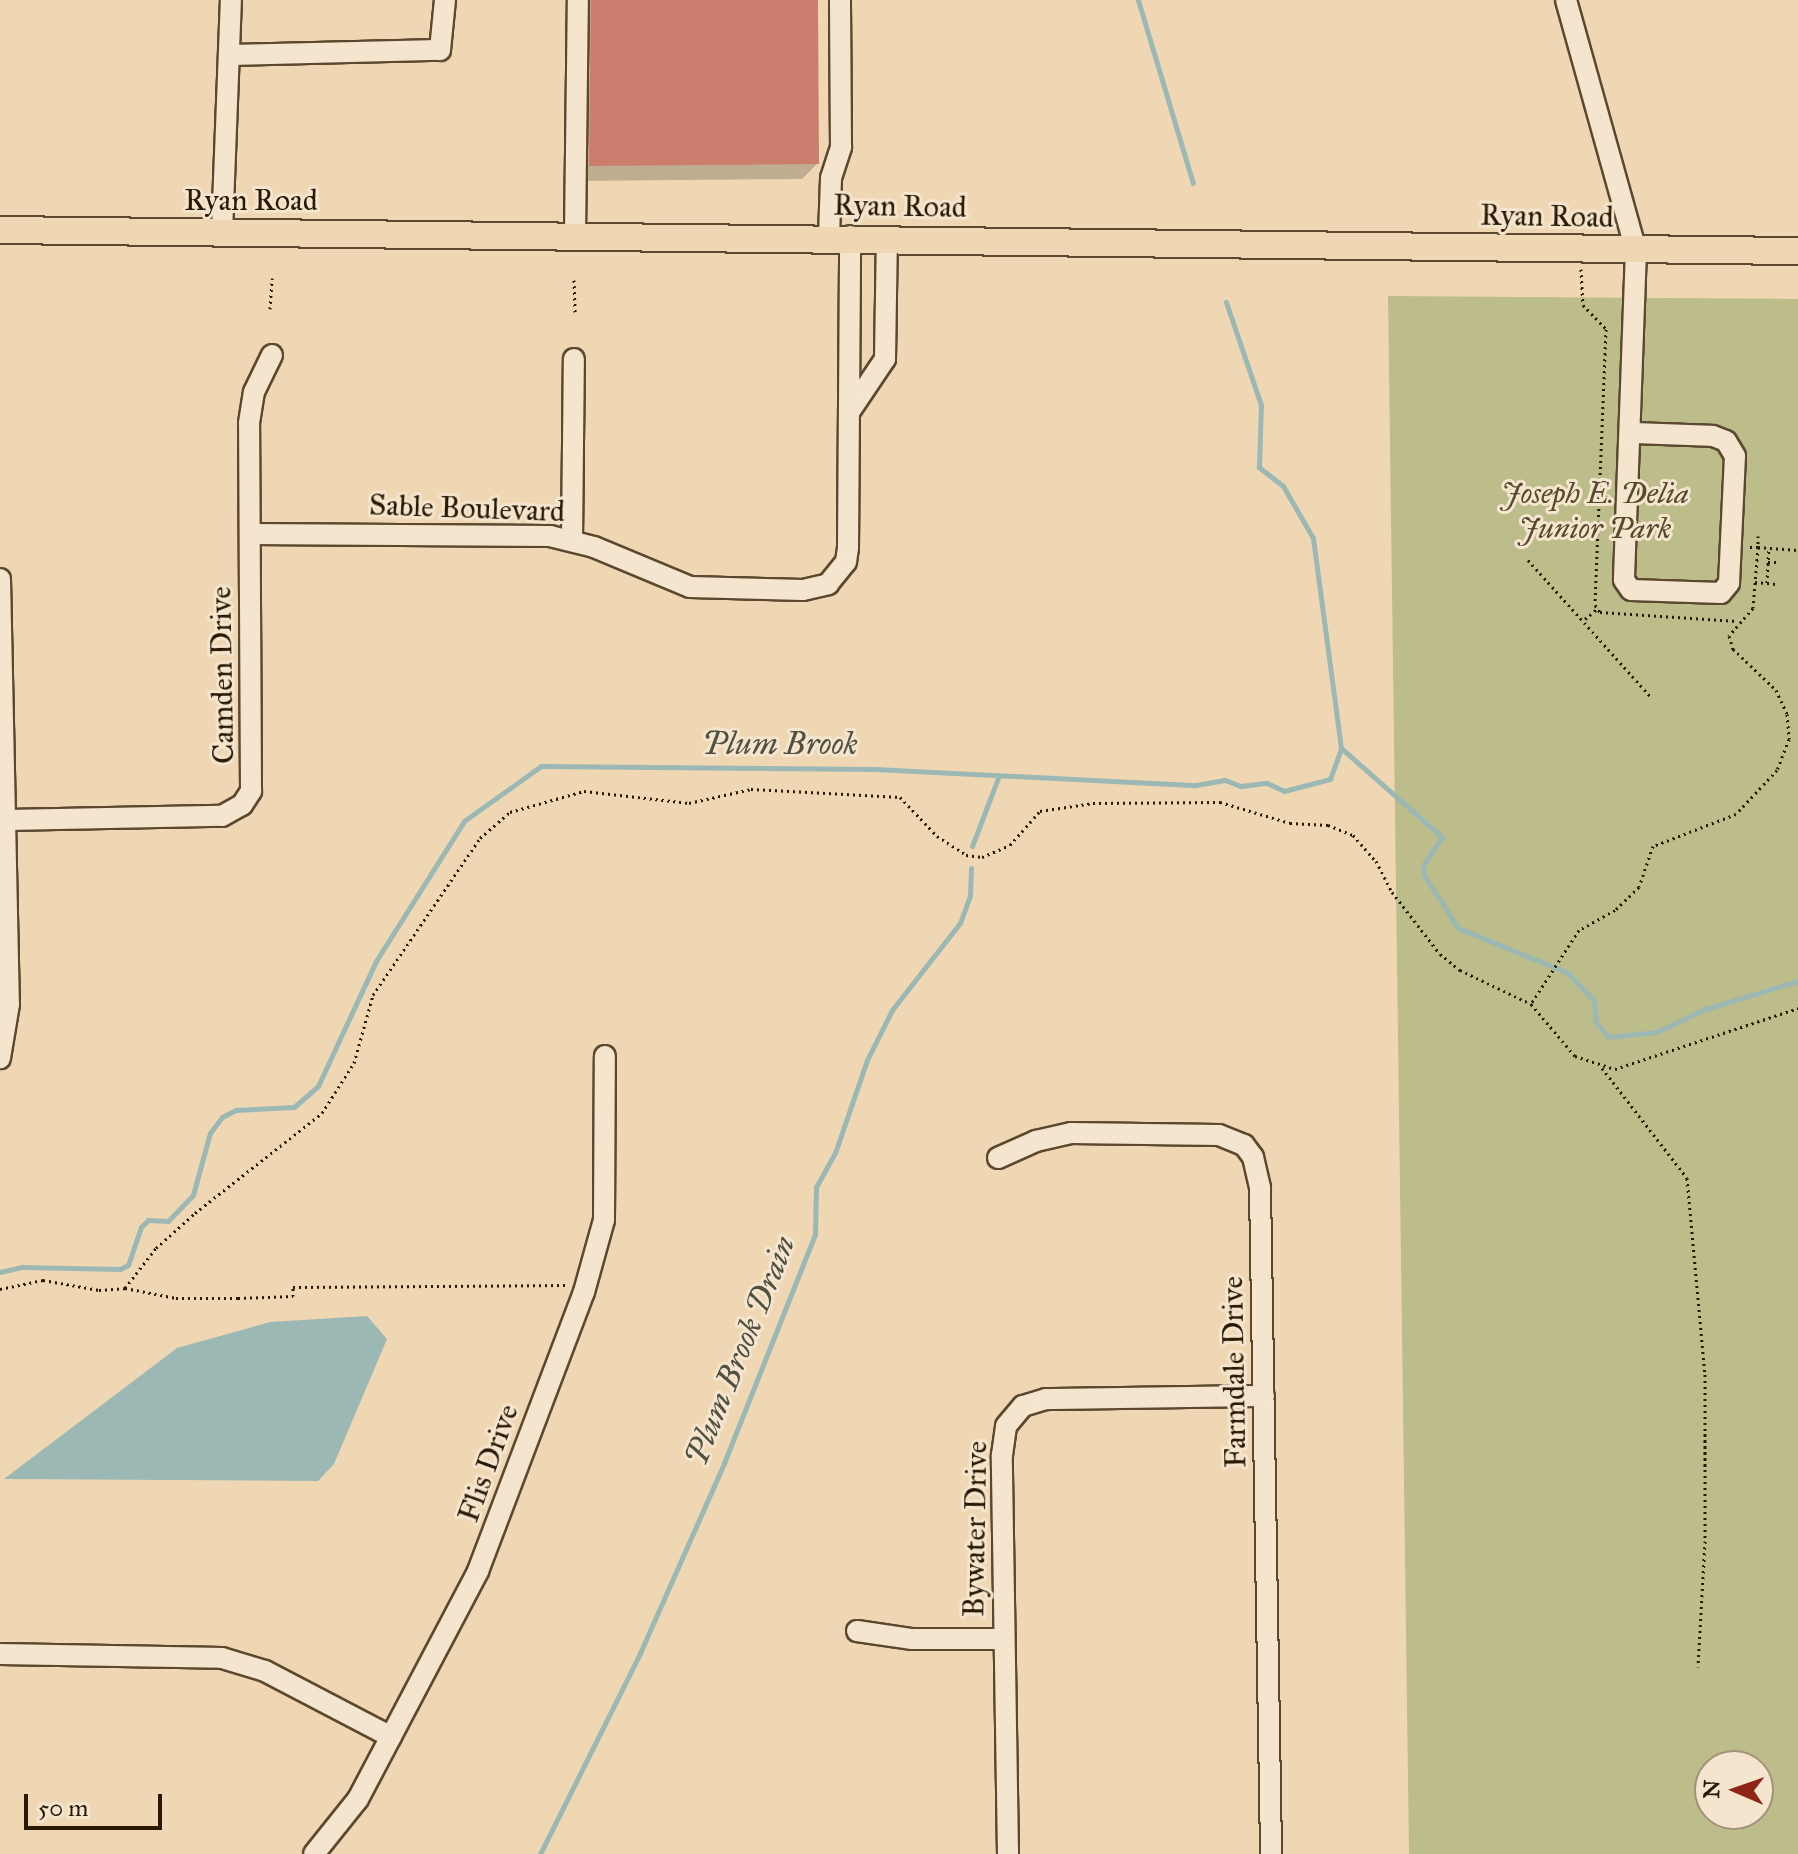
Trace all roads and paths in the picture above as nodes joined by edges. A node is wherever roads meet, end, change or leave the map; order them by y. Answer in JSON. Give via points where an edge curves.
{"nodes":[{"id":1,"x":231,"y":0,"type":"edge"},
{"id":2,"x":445,"y":0,"type":"edge"},
{"id":3,"x":578,"y":0,"type":"edge"},
{"id":4,"x":840,"y":0,"type":"edge"},
{"id":5,"x":1566,"y":0,"type":"edge"},
{"id":6,"x":230,"y":55,"type":"junction"},
{"id":7,"x":0,"y":230,"type":"edge"},
{"id":8,"x":222,"y":232,"type":"junction"},
{"id":9,"x":575,"y":234,"type":"junction"},
{"id":10,"x":839,"y":236,"type":"junction"},
{"id":11,"x":887,"y":237,"type":"junction"},
{"id":12,"x":1636,"y":250,"type":"junction"},
{"id":13,"x":1798,"y":251,"type":"edge"},
{"id":14,"x":272,"y":278,"type":"dead end"},
{"id":15,"x":574,"y":280,"type":"dead end"},
{"id":16,"x":270,"y":309,"type":"dead end"},
{"id":17,"x":575,"y":312,"type":"dead end"},
{"id":18,"x":272,"y":355,"type":"dead end"},
{"id":19,"x":574,"y":359,"type":"dead end"},
{"id":20,"x":850,"y":411,"type":"junction"},
{"id":21,"x":1630,"y":433,"type":"junction"},
{"id":22,"x":250,"y":534,"type":"junction"},
{"id":23,"x":1758,"y":536,"type":"dead end"},
{"id":24,"x":572,"y":539,"type":"junction"},
{"id":25,"x":1758,"y":547,"type":"junction"},
{"id":26,"x":1769,"y":548,"type":"junction"},
{"id":27,"x":1798,"y":550,"type":"edge"},
{"id":28,"x":1528,"y":560,"type":"dead end"},
{"id":29,"x":1768,"y":562,"type":"junction"},
{"id":30,"x":1779,"y":562,"type":"dead end"},
{"id":31,"x":0,"y":579,"type":"edge"},
{"id":32,"x":1755,"y":582,"type":"junction"},
{"id":33,"x":1767,"y":583,"type":"junction"},
{"id":34,"x":1776,"y":584,"type":"dead end"},
{"id":35,"x":1598,"y":608,"type":"dead end"},
{"id":36,"x":1585,"y":619,"type":"junction"},
{"id":37,"x":1651,"y":697,"type":"dead end"},
{"id":38,"x":7,"y":820,"type":"junction"},
{"id":39,"x":1531,"y":1004,"type":"junction"},
{"id":40,"x":1798,"y":1008,"type":"edge"},
{"id":41,"x":605,"y":1056,"type":"dead end"},
{"id":42,"x":0,"y":1058,"type":"edge"},
{"id":43,"x":1602,"y":1068,"type":"junction"},
{"id":44,"x":998,"y":1158,"type":"dead end"},
{"id":45,"x":125,"y":1288,"type":"junction"},
{"id":46,"x":0,"y":1289,"type":"edge"},
{"id":47,"x":584,"y":1292,"type":"junction"},
{"id":48,"x":1264,"y":1396,"type":"junction"},
{"id":49,"x":857,"y":1631,"type":"dead end"},
{"id":50,"x":1004,"y":1639,"type":"junction"},
{"id":51,"x":0,"y":1654,"type":"edge"},
{"id":52,"x":1698,"y":1667,"type":"dead end"},
{"id":53,"x":391,"y":1737,"type":"junction"},
{"id":54,"x":314,"y":1854,"type":"edge"},
{"id":55,"x":1008,"y":1854,"type":"edge"},
{"id":56,"x":1271,"y":1854,"type":"edge"}],
"edges":[{"from":1,"to":6,"type":"street"},
{"from":2,"to":6,"type":"street","via":[[440,50]]},
{"from":3,"to":9,"type":"street"},
{"from":4,"to":10,"type":"street","name":"Sable Boulevard","via":[[841,147],[831,178]]},
{"from":5,"to":12,"type":"street"},
{"from":6,"to":8,"type":"street"},
{"from":7,"to":8,"type":"main road","name":"Ryan Road"},
{"from":8,"to":9,"type":"main road","name":"Ryan Road"},
{"from":9,"to":10,"type":"main road","name":"Ryan Road"},
{"from":10,"to":11,"type":"main road","name":"Ryan Road"},
{"from":10,"to":20,"type":"street","name":"Sable Boulevard"},
{"from":11,"to":12,"type":"main road","name":"Ryan Road"},
{"from":11,"to":20,"type":"street","via":[[885,359]]},
{"from":12,"to":13,"type":"main road","name":"Ryan Road"},
{"from":12,"to":21,"type":"street"},
{"from":14,"to":16,"type":"path"},
{"from":15,"to":17,"type":"path"},
{"from":18,"to":22,"type":"street","name":"Camden Drive","via":[[251,408]]},
{"from":19,"to":24,"type":"street"},
{"from":20,"to":24,"type":"street","name":"Sable Boulevard","via":[[848,548],[846,562],[828,584],[803,590],[690,587]]},
{"from":21,"to":21,"type":"street","via":[[1624,580],[1631,590],[1721,593],[1729,583],[1735,456],[1726,441],[1713,436]]},
{"from":22,"to":24,"type":"street","name":"Sable Boulevard"},
{"from":22,"to":38,"type":"street","name":"Camden Drive","via":[[254,777],[242,805],[222,816]]},
{"from":23,"to":25,"type":"path"},
{"from":25,"to":26,"type":"path"},
{"from":25,"to":32,"type":"path"},
{"from":26,"to":27,"type":"path"},
{"from":26,"to":29,"type":"path"},
{"from":28,"to":36,"type":"path"},
{"from":29,"to":30,"type":"path"},
{"from":29,"to":33,"type":"path"},
{"from":31,"to":38,"type":"street"},
{"from":32,"to":33,"type":"path"},
{"from":32,"to":39,"type":"path","via":[[1753,608],[1729,636],[1733,649],[1776,690],[1787,714],[1789,739],[1777,770],[1736,814],[1653,846],[1639,887],[1615,910],[1579,930]]},
{"from":33,"to":34,"type":"path"},
{"from":35,"to":36,"type":"path"},
{"from":36,"to":37,"type":"path"},
{"from":38,"to":42,"type":"street","via":[[9,1004]]},
{"from":39,"to":43,"type":"path","via":[[1575,1056]]},
{"from":39,"to":45,"type":"path","via":[[1460,970],[1440,954],[1392,892],[1376,861],[1353,835],[1328,825],[1290,823],[1220,802],[1093,803],[1040,811],[1010,845],[982,857],[966,855],[937,836],[900,797],[751,789],[689,803],[584,791],[510,812],[480,838],[373,995],[354,1063],[322,1113],[195,1213],[156,1248]]},
{"from":40,"to":43,"type":"path","via":[[1628,1065]]},
{"from":41,"to":47,"type":"street","name":"Flis Drive","via":[[604,1220]]},
{"from":43,"to":52,"type":"path","via":[[1687,1178],[1705,1374]]},
{"from":44,"to":48,"type":"street","name":"Farmdale Drive","via":[[1071,1133],[1205,1134],[1244,1145],[1253,1157],[1260,1188]]},
{"from":45,"to":46,"type":"path","via":[[99,1290],[43,1280]]},
{"from":45,"to":47,"type":"path","via":[[176,1298],[293,1296],[293,1287],[563,1284]]},
{"from":47,"to":53,"type":"street","name":"Flis Drive","via":[[490,1544]]},
{"from":48,"to":50,"type":"street","name":"Bywater Drive","via":[[1046,1399],[1014,1414],[1003,1440]]},
{"from":48,"to":56,"type":"street","name":"Farmdale Drive"},
{"from":49,"to":50,"type":"street","via":[[912,1639]]},
{"from":50,"to":55,"type":"street","name":"Bywater Drive"},
{"from":51,"to":53,"type":"street","via":[[222,1658],[265,1671]]},
{"from":53,"to":54,"type":"street","name":"Flis Drive","via":[[345,1821]]}]}
